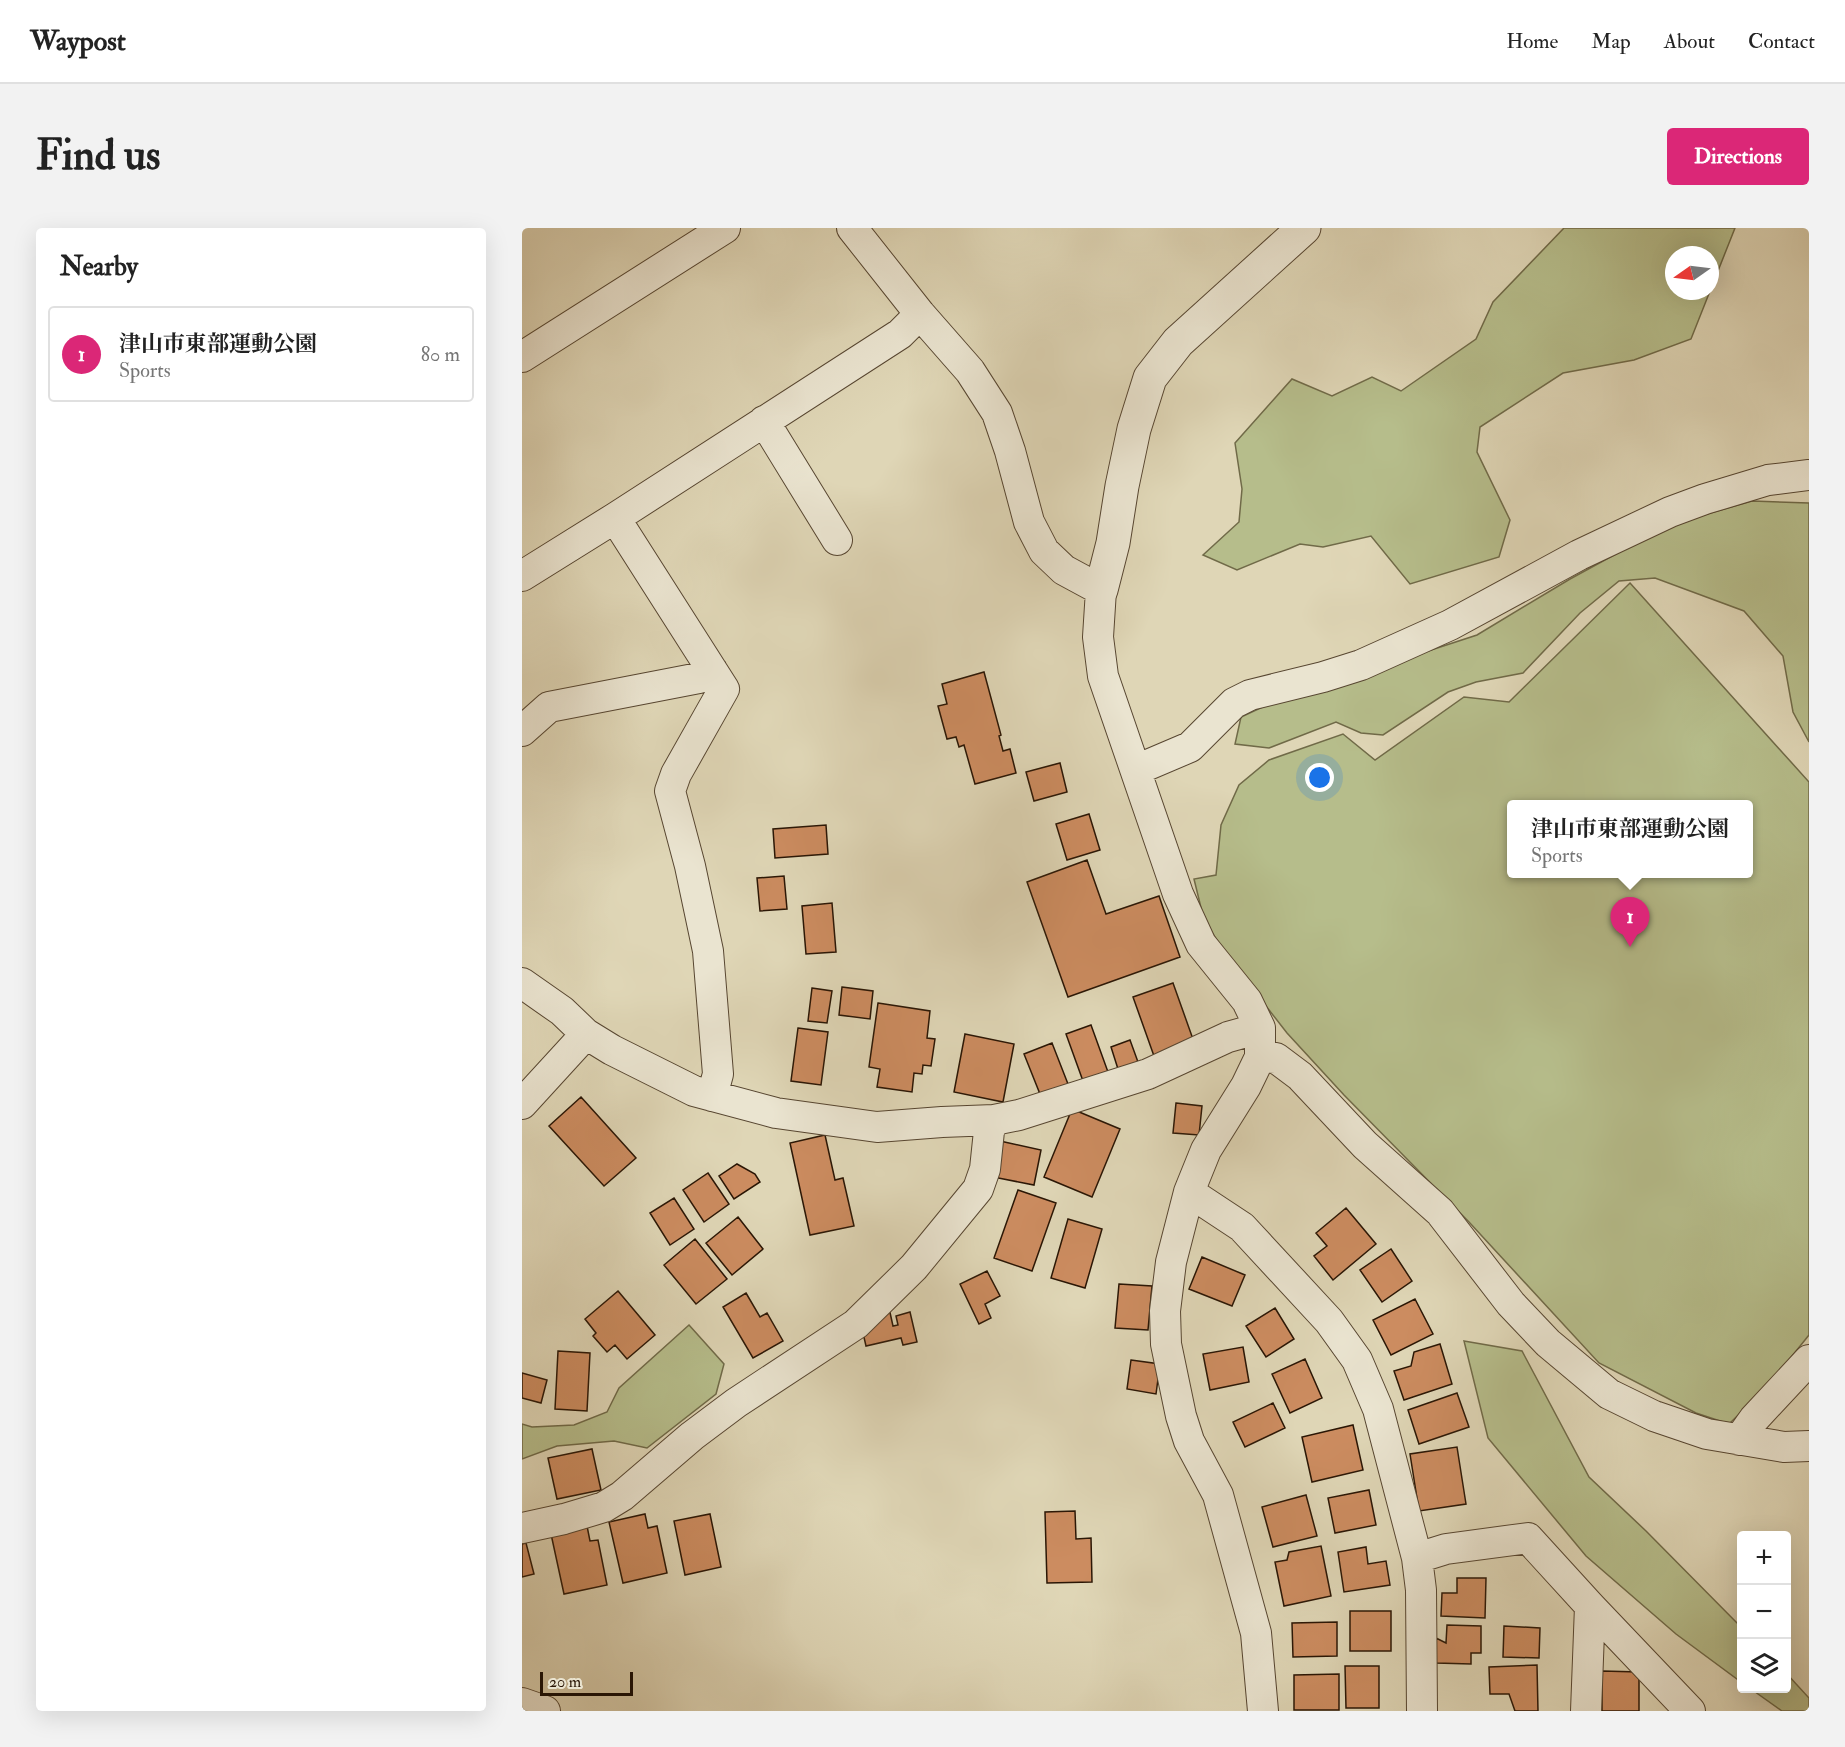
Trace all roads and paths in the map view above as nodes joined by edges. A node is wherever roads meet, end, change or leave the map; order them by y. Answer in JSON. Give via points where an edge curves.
{"nodes":[{"id":1,"x":725,"y":228,"type":"edge"},
{"id":2,"x":852,"y":228,"type":"edge"},
{"id":3,"x":1304,"y":228,"type":"edge"},
{"id":4,"x":920,"y":314,"type":"junction"},
{"id":5,"x":522,"y":357,"type":"edge"},
{"id":6,"x":765,"y":421,"type":"junction"},
{"id":7,"x":1809,"y":475,"type":"edge"},
{"id":8,"x":615,"y":518,"type":"junction"},
{"id":9,"x":837,"y":540,"type":"dead end"},
{"id":10,"x":522,"y":576,"type":"edge"},
{"id":11,"x":1101,"y":590,"type":"junction"},
{"id":12,"x":712,"y":670,"type":"junction"},
{"id":13,"x":522,"y":731,"type":"edge"},
{"id":14,"x":1136,"y":770,"type":"junction"},
{"id":15,"x":522,"y":982,"type":"edge"},
{"id":16,"x":1260,"y":1028,"type":"junction"},
{"id":17,"x":586,"y":1034,"type":"junction"},
{"id":18,"x":1260,"y":1057,"type":"junction"},
{"id":19,"x":712,"y":1096,"type":"junction"},
{"id":20,"x":522,"y":1104,"type":"edge"},
{"id":21,"x":994,"y":1120,"type":"junction"},
{"id":22,"x":1189,"y":1192,"type":"junction"},
{"id":23,"x":1809,"y":1360,"type":"edge"},
{"id":24,"x":1739,"y":1440,"type":"junction"},
{"id":25,"x":1809,"y":1446,"type":"edge"},
{"id":26,"x":522,"y":1528,"type":"edge"},
{"id":27,"x":1417,"y":1558,"type":"junction"},
{"id":28,"x":1590,"y":1606,"type":"junction"},
{"id":29,"x":522,"y":1703,"type":"edge"},
{"id":30,"x":545,"y":1711,"type":"edge"},
{"id":31,"x":1263,"y":1711,"type":"edge"},
{"id":32,"x":1422,"y":1711,"type":"edge"},
{"id":33,"x":1586,"y":1711,"type":"edge"},
{"id":34,"x":1690,"y":1711,"type":"edge"}],
"edges":[{"from":1,"to":5,"type":"street"},
{"from":2,"to":4,"type":"street"},
{"from":3,"to":11,"type":"street","via":[[1178,342],[1150,378],[1134,429]]},
{"from":4,"to":6,"type":"street","via":[[900,334]]},
{"from":4,"to":11,"type":"street","via":[[970,371],[997,413],[1029,522],[1044,551],[1064,570]]},
{"from":6,"to":8,"type":"street"},
{"from":6,"to":9,"type":"street"},
{"from":7,"to":14,"type":"street","via":[[1768,480],[1670,512],[1579,555],[1450,625],[1361,665],[1250,694],[1234,703],[1190,747]]},
{"from":8,"to":10,"type":"street"},
{"from":8,"to":12,"type":"street"},
{"from":11,"to":14,"type":"street","via":[[1098,637],[1103,676]]},
{"from":12,"to":13,"type":"street","via":[[699,678],[549,707]]},
{"from":12,"to":19,"type":"street","via":[[724,689],[670,791],[708,951],[718,1074]]},
{"from":14,"to":16,"type":"street","via":[[1178,894],[1201,944],[1247,1001]]},
{"from":15,"to":17,"type":"street"},
{"from":16,"to":18,"type":"street"},
{"from":16,"to":21,"type":"street","via":[[1228,1037],[1148,1074]]},
{"from":17,"to":19,"type":"street","via":[[694,1091]]},
{"from":17,"to":20,"type":"street"},
{"from":18,"to":22,"type":"street","via":[[1206,1150]]},
{"from":18,"to":24,"type":"street","via":[[1276,1059],[1300,1076],[1365,1145],[1440,1212],[1511,1304],[1548,1343],[1609,1394],[1654,1416]]},
{"from":19,"to":21,"type":"street","via":[[776,1113],[877,1127]]},
{"from":21,"to":26,"type":"street","via":[[978,1189],[914,1268],[856,1324],[736,1403],[604,1507]]},
{"from":22,"to":27,"type":"street","via":[[1242,1227],[1329,1321],[1357,1360],[1378,1409]]},
{"from":22,"to":31,"type":"street","via":[[1171,1262],[1165,1311],[1167,1344],[1181,1416],[1189,1441],[1218,1495],[1256,1633]]},
{"from":23,"to":24,"type":"street"},
{"from":24,"to":25,"type":"street","via":[[1784,1447]]},
{"from":27,"to":28,"type":"street","via":[[1446,1549],[1528,1538]]},
{"from":27,"to":32,"type":"street"},
{"from":28,"to":33,"type":"street"},
{"from":28,"to":34,"type":"street"},
{"from":29,"to":30,"type":"street"}]}
